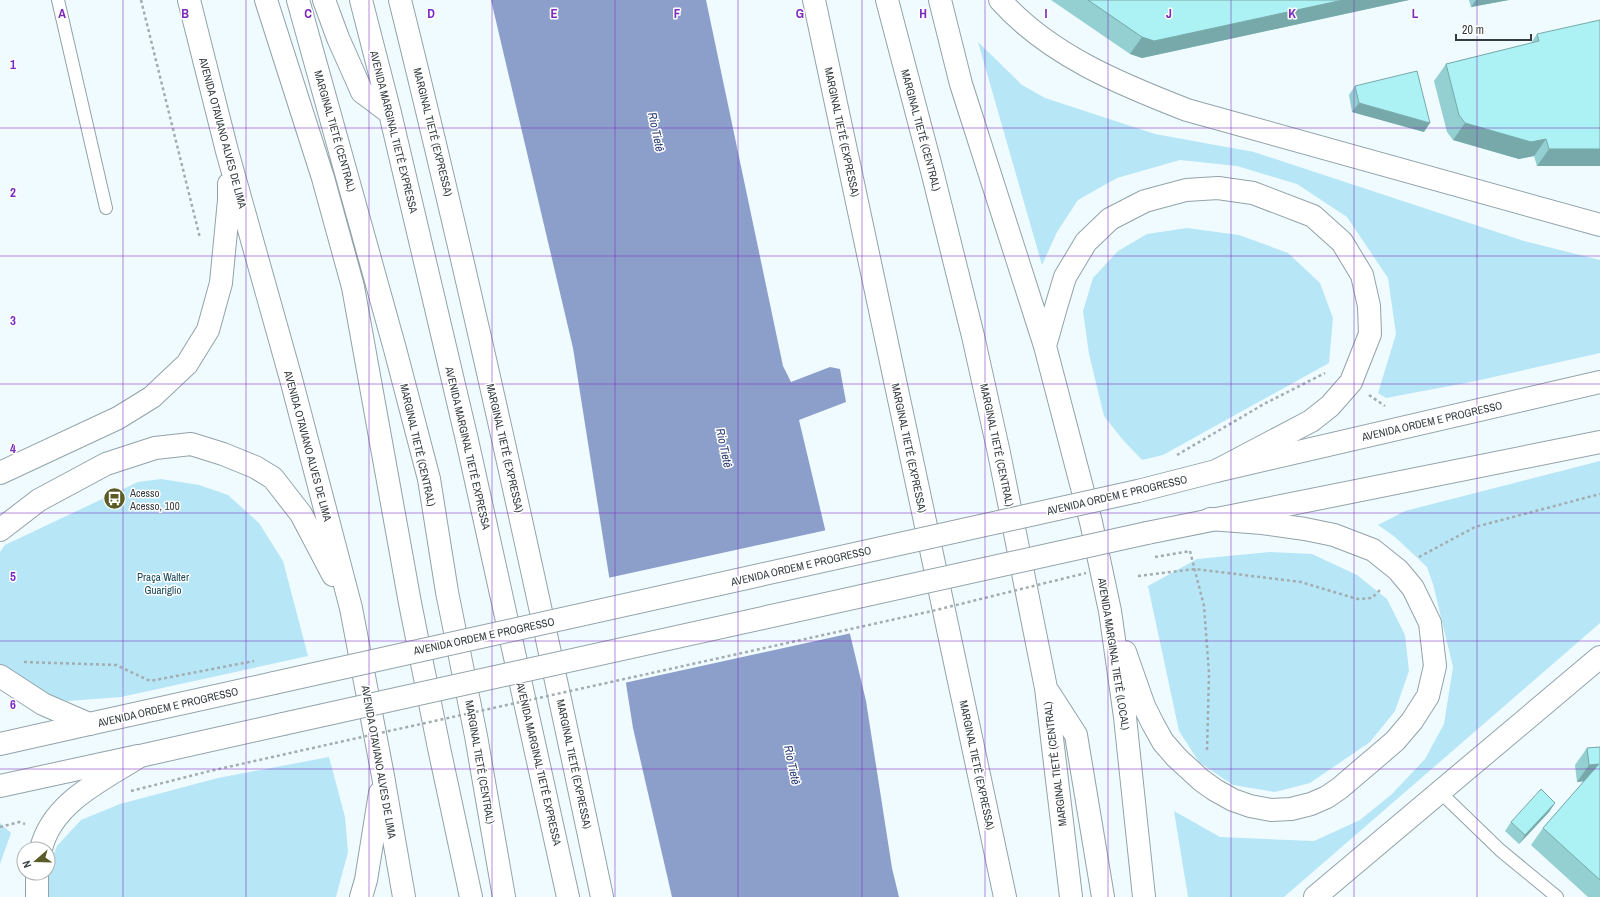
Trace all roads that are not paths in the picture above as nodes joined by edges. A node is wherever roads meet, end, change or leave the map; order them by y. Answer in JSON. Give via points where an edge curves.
{"nodes":[{"id":1,"x":58,"y":0,"type":"edge"},
{"id":2,"x":189,"y":0,"type":"edge"},
{"id":3,"x":266,"y":0,"type":"edge"},
{"id":4,"x":298,"y":0,"type":"edge"},
{"id":5,"x":324,"y":0,"type":"edge"},
{"id":6,"x":361,"y":0,"type":"edge"},
{"id":7,"x":400,"y":0,"type":"edge"},
{"id":8,"x":814,"y":0,"type":"edge"},
{"id":9,"x":887,"y":0,"type":"edge"},
{"id":10,"x":940,"y":0,"type":"edge"},
{"id":11,"x":1000,"y":0,"type":"edge"},
{"id":12,"x":390,"y":113,"type":"junction"},
{"id":13,"x":227,"y":151,"type":"junction"},
{"id":14,"x":106,"y":208,"type":"dead end"},
{"id":15,"x":1600,"y":225,"type":"edge"},
{"id":16,"x":1046,"y":346,"type":"junction"},
{"id":17,"x":1600,"y":382,"type":"edge"},
{"id":18,"x":1600,"y":442,"type":"edge"},
{"id":19,"x":1216,"y":471,"type":"junction"},
{"id":20,"x":0,"y":473,"type":"edge"},
{"id":21,"x":1210,"y":519,"type":"junction"},
{"id":22,"x":0,"y":530,"type":"edge"},
{"id":23,"x":351,"y":608,"type":"junction"},
{"id":24,"x":1110,"y":612,"type":"junction"},
{"id":25,"x":1600,"y":657,"type":"edge"},
{"id":26,"x":0,"y":676,"type":"edge"},
{"id":27,"x":1046,"y":688,"type":"junction"},
{"id":28,"x":89,"y":724,"type":"junction"},
{"id":29,"x":0,"y":744,"type":"edge"},
{"id":30,"x":140,"y":756,"type":"junction"},
{"id":31,"x":383,"y":776,"type":"junction"},
{"id":32,"x":0,"y":786,"type":"edge"},
{"id":33,"x":1440,"y":792,"type":"junction"},
{"id":34,"x":44,"y":841,"type":"edge"},
{"id":35,"x":38,"y":881,"type":"edge"},
{"id":36,"x":37,"y":897,"type":"edge"},
{"id":37,"x":361,"y":897,"type":"edge"},
{"id":38,"x":404,"y":897,"type":"edge"},
{"id":39,"x":470,"y":897,"type":"edge"},
{"id":40,"x":504,"y":897,"type":"edge"},
{"id":41,"x":568,"y":897,"type":"edge"},
{"id":42,"x":602,"y":897,"type":"edge"},
{"id":43,"x":1005,"y":897,"type":"edge"},
{"id":44,"x":1071,"y":897,"type":"edge"},
{"id":45,"x":1103,"y":897,"type":"edge"},
{"id":46,"x":1144,"y":897,"type":"edge"},
{"id":47,"x":1315,"y":897,"type":"edge"},
{"id":48,"x":1556,"y":897,"type":"edge"}],
"edges":[{"from":1,"to":14,"type":"lane"},
{"from":2,"to":13,"type":"main road","name":"AVENIDA OTAVIANO ALVES DE LIMA"},
{"from":3,"to":39,"type":"main road","via":[[323,178],[353,287],[410,603]]},
{"from":4,"to":40,"type":"main road","name":"MARGINAL TIETÊ (CENTRAL)","via":[[429,479],[447,592],[476,736]]},
{"from":5,"to":12,"type":"main road","via":[[362,92]]},
{"from":6,"to":12,"type":"main road","name":"AVENIDA MARGINAL TIETÊ EXPRESSA"},
{"from":7,"to":42,"type":"main road","name":"MARGINAL TIETÊ (EXPRESSA)","via":[[449,198],[527,543]]},
{"from":8,"to":43,"type":"main road","name":"MARGINAL TIETÊ (EXPRESSA)"},
{"from":9,"to":27,"type":"main road","name":"MARGINAL TIETÊ (CENTRAL)","via":[[973,336]]},
{"from":10,"to":16,"type":"main road","name":"AVENIDA MARGINAL TIETÊ (LOCAL)","via":[[961,84]]},
{"from":11,"to":15,"type":"main road","via":[[1036,34],[1090,68],[1187,110]]},
{"from":12,"to":41,"type":"main road","name":"AVENIDA MARGINAL TIETÊ EXPRESSA","via":[[467,440]]},
{"from":13,"to":20,"type":"main road","via":[[229,200],[221,283],[208,330],[187,364],[152,397],[118,418]]},
{"from":13,"to":23,"type":"main road","name":"AVENIDA OTAVIANO ALVES DE LIMA","via":[[291,379]]},
{"from":16,"to":19,"type":"main road","via":[[1066,277],[1086,242],[1110,219],[1145,201],[1186,190],[1218,188],[1253,193],[1313,216],[1342,242],[1362,275],[1369,306],[1370,334],[1351,382],[1330,406],[1310,420]]},
{"from":16,"to":24,"type":"main road","name":"AVENIDA MARGINAL TIETÊ (LOCAL)","via":[[1091,522]]},
{"from":17,"to":19,"type":"main road","name":"AVENIDA ORDEM E PROGRESSO"},
{"from":18,"to":21,"type":"main road"},
{"from":19,"to":28,"type":"main road","name":"AVENIDA ORDEM E PROGRESSO","bridge":true,"via":[[1138,491]]},
{"from":21,"to":24,"type":"main road","via":[[1262,523],[1334,535],[1372,550],[1398,570],[1413,588],[1430,623],[1435,666],[1428,696],[1395,741],[1327,797],[1291,809],[1271,810],[1233,800],[1201,780],[1163,742],[1144,706]]},
{"from":21,"to":30,"type":"main road","bridge":true},
{"from":22,"to":23,"type":"main road","via":[[39,500],[106,464],[155,448],[191,444],[255,467],[273,478],[301,514]]},
{"from":23,"to":31,"type":"main road","name":"AVENIDA OTAVIANO ALVES DE LIMA"},
{"from":24,"to":46,"type":"main road","name":"AVENIDA MARGINAL TIETÊ (LOCAL)","via":[[1125,717]]},
{"from":25,"to":33,"type":"main road"},
{"from":26,"to":28,"type":"main road","via":[[43,704]]},
{"from":27,"to":44,"type":"main road","name":"MARGINAL TIETÊ (CENTRAL)"},
{"from":27,"to":45,"type":"main road","via":[[1076,735]]},
{"from":28,"to":29,"type":"main road","name":"AVENIDA ORDEM E PROGRESSO"},
{"from":30,"to":32,"type":"main road"},
{"from":30,"to":34,"type":"main road","via":[[73,799],[47,830]]},
{"from":31,"to":37,"type":"main road"},
{"from":31,"to":38,"type":"main road","name":"AVENIDA OTAVIANO ALVES DE LIMA"},
{"from":33,"to":47,"type":"main road"},
{"from":33,"to":48,"type":"lane","via":[[1500,850]]},
{"from":35,"to":36,"type":"main road"}]}
